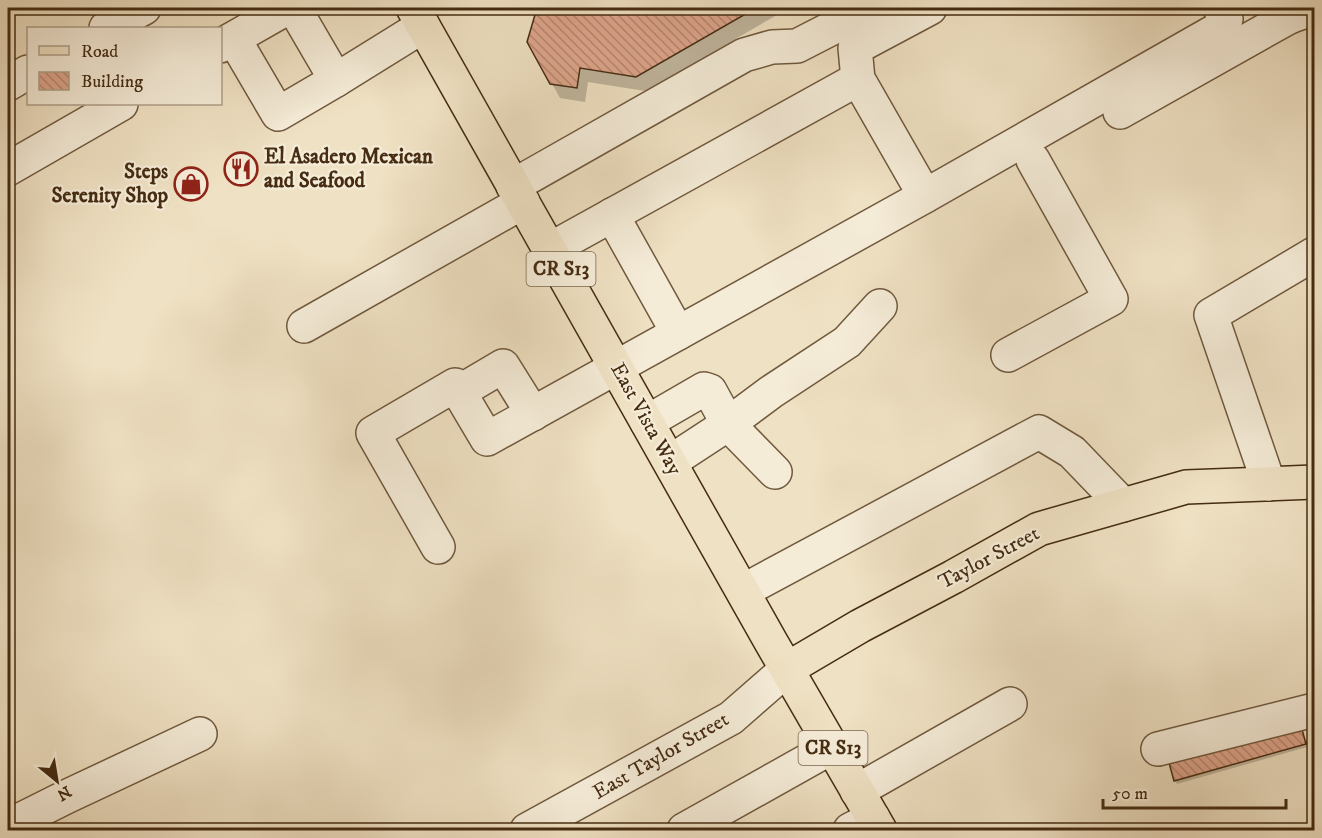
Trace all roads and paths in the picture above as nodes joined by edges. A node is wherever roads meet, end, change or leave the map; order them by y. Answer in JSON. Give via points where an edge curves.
{"nodes":[{"id":1,"x":144,"y":8,"type":"edge"},
{"id":2,"x":287,"y":8,"type":"edge"},
{"id":3,"x":294,"y":8,"type":"edge"},
{"id":4,"x":871,"y":8,"type":"edge"},
{"id":5,"x":930,"y":8,"type":"edge"},
{"id":6,"x":1220,"y":8,"type":"edge"},
{"id":7,"x":1295,"y":11,"type":"edge"},
{"id":8,"x":418,"y":17,"type":"edge"},
{"id":9,"x":113,"y":27,"type":"edge"},
{"id":10,"x":227,"y":43,"type":"edge"},
{"id":11,"x":27,"y":73,"type":"edge"},
{"id":12,"x":858,"y":79,"type":"junction"},
{"id":13,"x":336,"y":80,"type":"junction"},
{"id":14,"x":8,"y":84,"type":"edge"},
{"id":15,"x":119,"y":105,"type":"edge"},
{"id":16,"x":1033,"y":160,"type":"junction"},
{"id":17,"x":8,"y":169,"type":"edge"},
{"id":18,"x":518,"y":194,"type":"junction"},
{"id":19,"x":927,"y":207,"type":"junction"},
{"id":20,"x":612,"y":216,"type":"junction"},
{"id":21,"x":549,"y":250,"type":"junction"},
{"id":22,"x":1314,"y":254,"type":"edge"},
{"id":23,"x":880,"y":306,"type":"dead end"},
{"id":24,"x":304,"y":326,"type":"dead end"},
{"id":25,"x":678,"y":333,"type":"junction"},
{"id":26,"x":1008,"y":356,"type":"dead end"},
{"id":27,"x":617,"y":368,"type":"junction"},
{"id":28,"x":459,"y":392,"type":"junction"},
{"id":29,"x":532,"y":414,"type":"junction"},
{"id":30,"x":647,"y":422,"type":"junction"},
{"id":31,"x":728,"y":424,"type":"junction"},
{"id":32,"x":670,"y":462,"type":"junction"},
{"id":33,"x":775,"y":472,"type":"dead end"},
{"id":34,"x":1314,"y":482,"type":"edge"},
{"id":35,"x":1269,"y":484,"type":"junction"},
{"id":36,"x":1123,"y":505,"type":"junction"},
{"id":37,"x":438,"y":547,"type":"dead end"},
{"id":38,"x":743,"y":591,"type":"junction"},
{"id":39,"x":787,"y":669,"type":"junction"},
{"id":40,"x":1010,"y":704,"type":"dead end"},
{"id":41,"x":1314,"y":710,"type":"edge"},
{"id":42,"x":200,"y":734,"type":"dead end"},
{"id":43,"x":832,"y":747,"type":"junction"},
{"id":44,"x":1158,"y":749,"type":"dead end"},
{"id":45,"x":865,"y":817,"type":"edge"},
{"id":46,"x":8,"y":826,"type":"edge"},
{"id":47,"x":527,"y":831,"type":"edge"},
{"id":48,"x":684,"y":831,"type":"edge"}],
"edges":[{"from":1,"to":9,"type":"street"},
{"from":2,"to":10,"type":"street"},
{"from":3,"to":13,"type":"street"},
{"from":4,"to":18,"type":"street","via":[[797,46],[772,47],[744,55]]},
{"from":5,"to":12,"type":"street","via":[[855,48]]},
{"from":6,"to":19,"type":"street","via":[[1226,19],[1224,26]]},
{"from":7,"to":16,"type":"street"},
{"from":8,"to":13,"type":"street"},
{"from":8,"to":18,"type":"main road","name":"East Vista Way","number":"CR S13"},
{"from":10,"to":13,"type":"street","via":[[278,114]]},
{"from":11,"to":14,"type":"street"},
{"from":12,"to":19,"type":"street"},
{"from":12,"to":20,"type":"street"},
{"from":15,"to":17,"type":"street"},
{"from":16,"to":19,"type":"street"},
{"from":16,"to":26,"type":"street","via":[[1111,299]]},
{"from":18,"to":21,"type":"main road","name":"East Vista Way","number":"CR S13"},
{"from":18,"to":24,"type":"street"},
{"from":19,"to":25,"type":"street"},
{"from":20,"to":21,"type":"street"},
{"from":20,"to":25,"type":"street"},
{"from":21,"to":27,"type":"main road","name":"East Vista Way","number":"CR S13"},
{"from":22,"to":35,"type":"street","via":[[1211,315]]},
{"from":23,"to":31,"type":"street","via":[[847,342]]},
{"from":25,"to":27,"type":"street"},
{"from":27,"to":29,"type":"street"},
{"from":27,"to":30,"type":"main road","name":"East Vista Way","number":"CR S13"},
{"from":28,"to":29,"type":"street","via":[[487,439]]},
{"from":28,"to":29,"type":"street","via":[[503,366]]},
{"from":28,"to":37,"type":"street","via":[[455,385],[373,433]]},
{"from":30,"to":31,"type":"street","via":[[704,389],[710,391]]},
{"from":30,"to":32,"type":"main road","name":"East Vista Way","number":"CR S13"},
{"from":31,"to":32,"type":"street"},
{"from":31,"to":33,"type":"street"},
{"from":32,"to":38,"type":"main road","name":"East Vista Way","number":"CR S13"},
{"from":34,"to":35,"type":"main road","name":"Taylor Street"},
{"from":35,"to":36,"type":"main road","name":"Taylor Street","via":[[1186,487]]},
{"from":36,"to":38,"type":"street","via":[[1072,452],[1039,432]]},
{"from":36,"to":39,"type":"main road","name":"Taylor Street","via":[[1039,529]]},
{"from":38,"to":39,"type":"main road","name":"East Vista Way","number":"CR S13"},
{"from":39,"to":43,"type":"main road","name":"East Vista Way","number":"CR S13"},
{"from":39,"to":47,"type":"street","name":"East Taylor Street","via":[[731,718]]},
{"from":40,"to":45,"type":"street"},
{"from":41,"to":44,"type":"street"},
{"from":42,"to":46,"type":"street"},
{"from":43,"to":45,"type":"main road","name":"East Vista Way","number":"CR S13"},
{"from":43,"to":48,"type":"street"}]}
